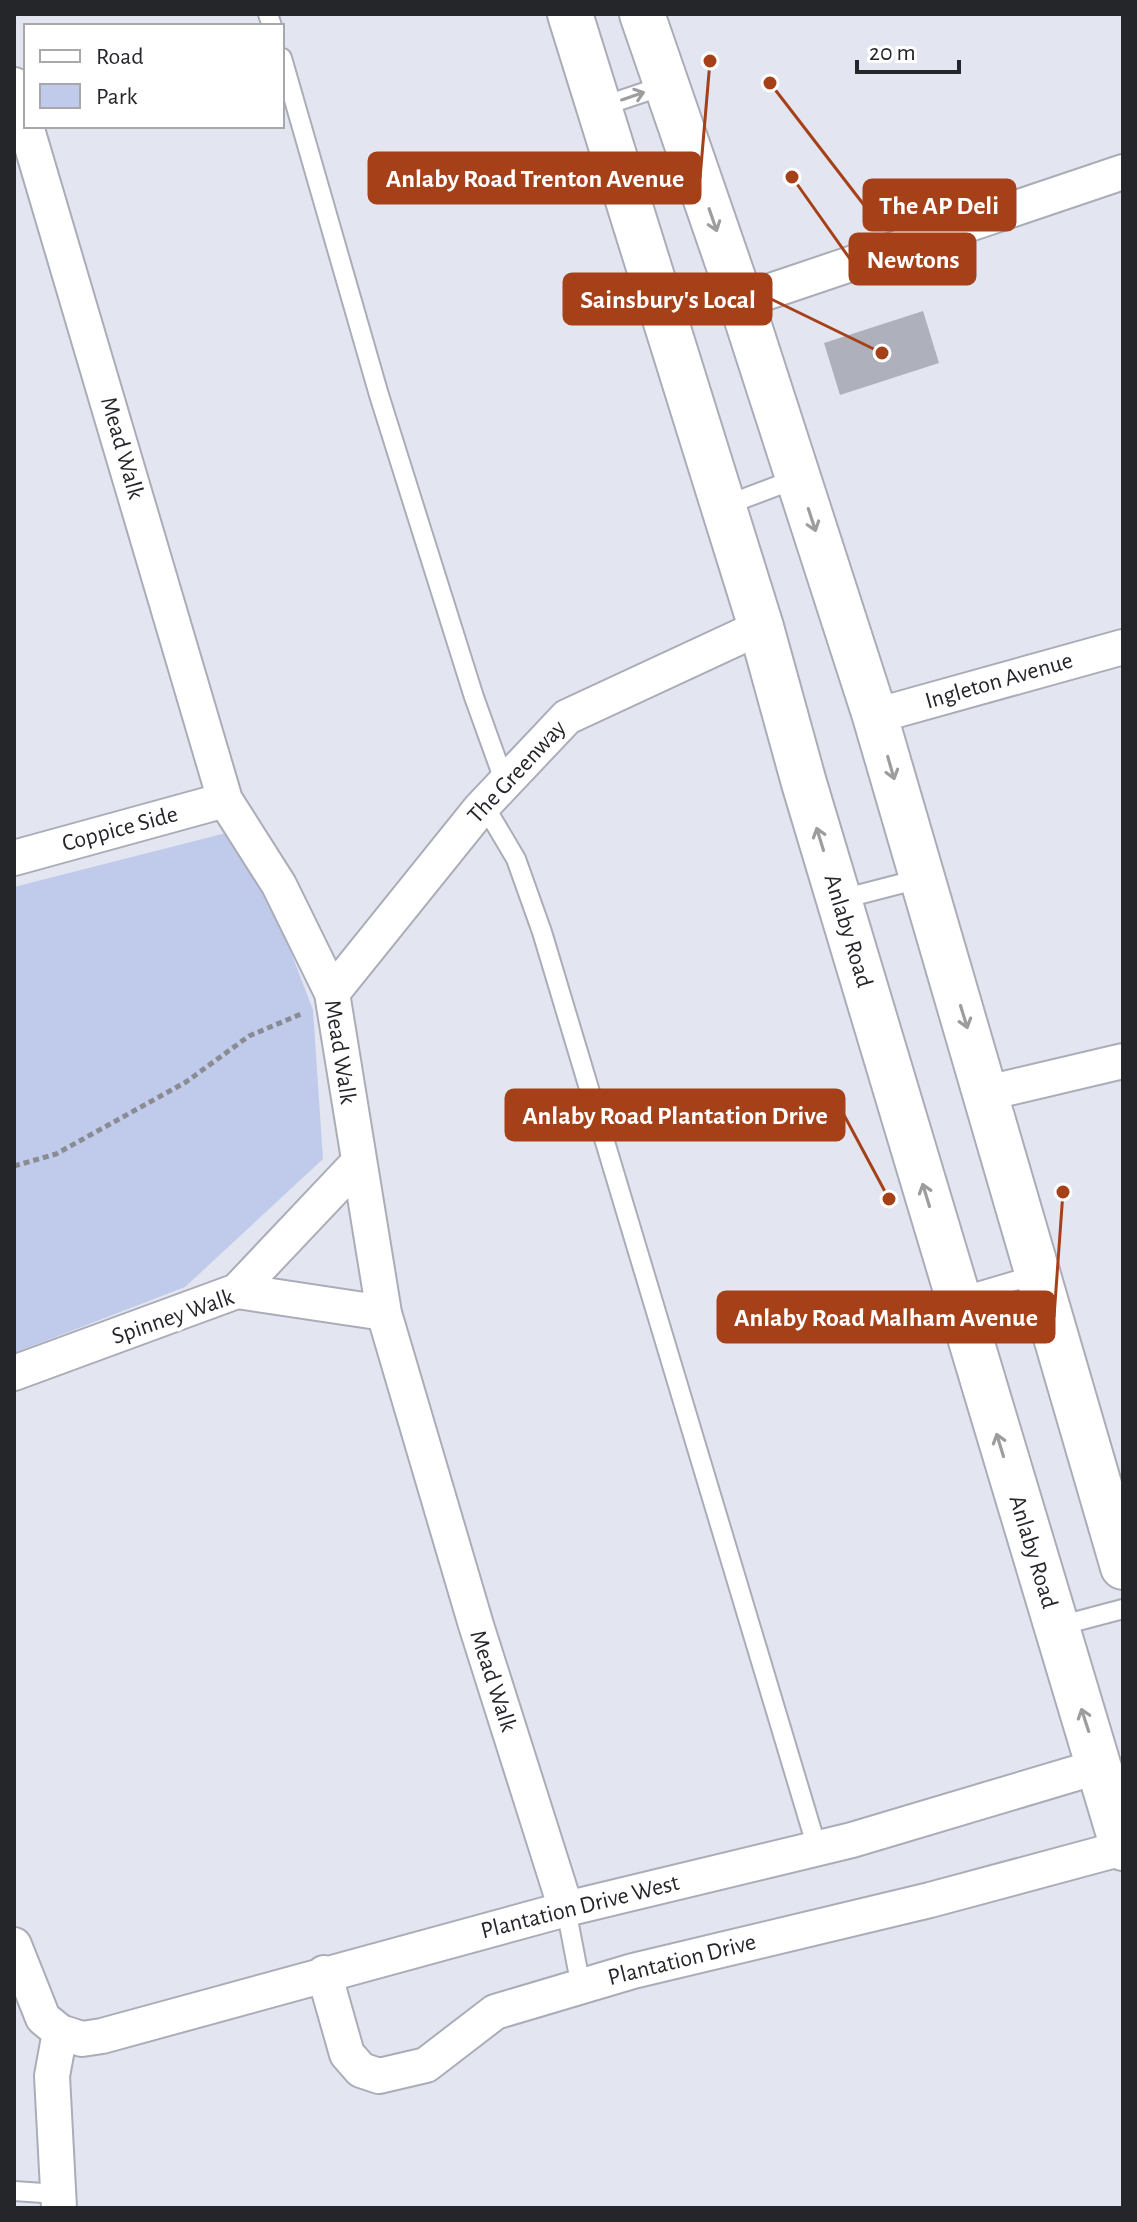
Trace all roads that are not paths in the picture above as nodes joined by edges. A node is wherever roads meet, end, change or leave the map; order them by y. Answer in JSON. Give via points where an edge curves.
{"nodes":[{"id":1,"x":570,"y":14,"type":"edge"},
{"id":2,"x":642,"y":14,"type":"edge"},
{"id":3,"x":284,"y":65,"type":"edge"},
{"id":4,"x":666,"y":84,"type":"junction"},
{"id":5,"x":14,"y":85,"type":"edge"},
{"id":6,"x":600,"y":107,"type":"junction"},
{"id":7,"x":24,"y":119,"type":"edge"},
{"id":8,"x":27,"y":128,"type":"edge"},
{"id":9,"x":1123,"y":172,"type":"edge"},
{"id":10,"x":741,"y":301,"type":"junction"},
{"id":11,"x":798,"y":478,"type":"junction"},
{"id":12,"x":724,"y":506,"type":"junction"},
{"id":13,"x":761,"y":627,"type":"junction"},
{"id":14,"x":1123,"y":647,"type":"edge"},
{"id":15,"x":875,"y":716,"type":"junction"},
{"id":16,"x":494,"y":794,"type":"junction"},
{"id":17,"x":225,"y":800,"type":"junction"},
{"id":18,"x":14,"y":858,"type":"edge"},
{"id":19,"x":923,"y":878,"type":"junction"},
{"id":20,"x":838,"y":900,"type":"junction"},
{"id":21,"x":322,"y":1001,"type":"junction"},
{"id":22,"x":1123,"y":1061,"type":"edge"},
{"id":23,"x":987,"y":1093,"type":"junction"},
{"id":24,"x":358,"y":1163,"type":"junction"},
{"id":25,"x":1038,"y":1274,"type":"junction"},
{"id":26,"x":237,"y":1291,"type":"junction"},
{"id":27,"x":957,"y":1298,"type":"junction"},
{"id":28,"x":384,"y":1313,"type":"junction"},
{"id":29,"x":14,"y":1373,"type":"edge"},
{"id":30,"x":1109,"y":1468,"type":"edge"},
{"id":31,"x":1123,"y":1567,"type":"edge"},
{"id":32,"x":1123,"y":1609,"type":"edge"},
{"id":33,"x":1055,"y":1627,"type":"junction"},
{"id":34,"x":1100,"y":1766,"type":"junction"},
{"id":35,"x":817,"y":1848,"type":"junction"},
{"id":36,"x":1123,"y":1848,"type":"edge"},
{"id":37,"x":566,"y":1909,"type":"junction"},
{"id":38,"x":14,"y":1945,"type":"edge"},
{"id":39,"x":324,"y":1973,"type":"junction"},
{"id":40,"x":581,"y":1987,"type":"junction"},
{"id":41,"x":60,"y":2032,"type":"junction"},
{"id":42,"x":14,"y":2191,"type":"edge"},
{"id":43,"x":58,"y":2201,"type":"edge"}],
"edges":[{"from":1,"to":6,"type":"main road","name":"Anlaby Road"},
{"from":2,"to":4,"type":"main road"},
{"from":3,"to":16,"type":"lane","via":[[379,395],[474,697]]},
{"from":6,"to":4,"type":"lane","one_way":true},
{"from":4,"to":10,"type":"main road","one_way":true},
{"from":5,"to":7,"type":"street","name":"Mead Walk"},
{"from":6,"to":12,"type":"main road","name":"Anlaby Road"},
{"from":8,"to":17,"type":"street","name":"Mead Walk"},
{"from":9,"to":10,"type":"street"},
{"from":10,"to":11,"type":"main road"},
{"from":11,"to":12,"type":"lane"},
{"from":11,"to":15,"type":"main road","one_way":true},
{"from":12,"to":13,"type":"main road","name":"Anlaby Road"},
{"from":13,"to":16,"type":"street","name":"The Greenway","via":[[567,717]]},
{"from":20,"to":13,"type":"main road","name":"Anlaby Road","one_way":true},
{"from":14,"to":15,"type":"street","name":"Ingleton Avenue"},
{"from":15,"to":19,"type":"main road","one_way":true},
{"from":16,"to":21,"type":"street","name":"The Greenway"},
{"from":16,"to":35,"type":"lane","via":[[542,932]]},
{"from":17,"to":18,"type":"street","name":"Coppice Side"},
{"from":17,"to":21,"type":"street","name":"Mead Walk","via":[[279,885]]},
{"from":19,"to":20,"type":"lane"},
{"from":19,"to":23,"type":"main road","one_way":true},
{"from":27,"to":20,"type":"main road","name":"Anlaby Road","one_way":true},
{"from":21,"to":24,"type":"street","name":"Mead Walk"},
{"from":22,"to":23,"type":"street"},
{"from":23,"to":25,"type":"main road"},
{"from":24,"to":26,"type":"street"},
{"from":24,"to":28,"type":"street","name":"Mead Walk"},
{"from":25,"to":27,"type":"lane"},
{"from":25,"to":30,"type":"main road"},
{"from":26,"to":28,"type":"street","name":"Spinney Walk"},
{"from":26,"to":29,"type":"street","name":"Spinney Walk"},
{"from":33,"to":27,"type":"main road","name":"Anlaby Road","one_way":true},
{"from":28,"to":37,"type":"street","name":"Mead Walk"},
{"from":30,"to":31,"type":"main road"},
{"from":32,"to":33,"type":"lane"},
{"from":34,"to":33,"type":"main road","name":"Anlaby Road","one_way":true},
{"from":34,"to":35,"type":"street","name":"Plantation Drive West"},
{"from":34,"to":36,"type":"main road","name":"Anlaby Road"},
{"from":35,"to":37,"type":"street","name":"Plantation Drive West"},
{"from":36,"to":40,"type":"street","name":"Plantation Drive"},
{"from":37,"to":39,"type":"street","name":"Plantation Drive West"},
{"from":37,"to":40,"type":"lane"},
{"from":38,"to":41,"type":"street","via":[[43,2018]]},
{"from":39,"to":40,"type":"street","name":"Plantation Drive","via":[[347,2054],[361,2070],[379,2076],[426,2065],[495,2012]]},
{"from":39,"to":41,"type":"street","name":"Plantation Drive West","via":[[102,2036],[82,2039]]},
{"from":41,"to":43,"type":"street","via":[[52,2076]]},
{"from":42,"to":43,"type":"lane"}]}
